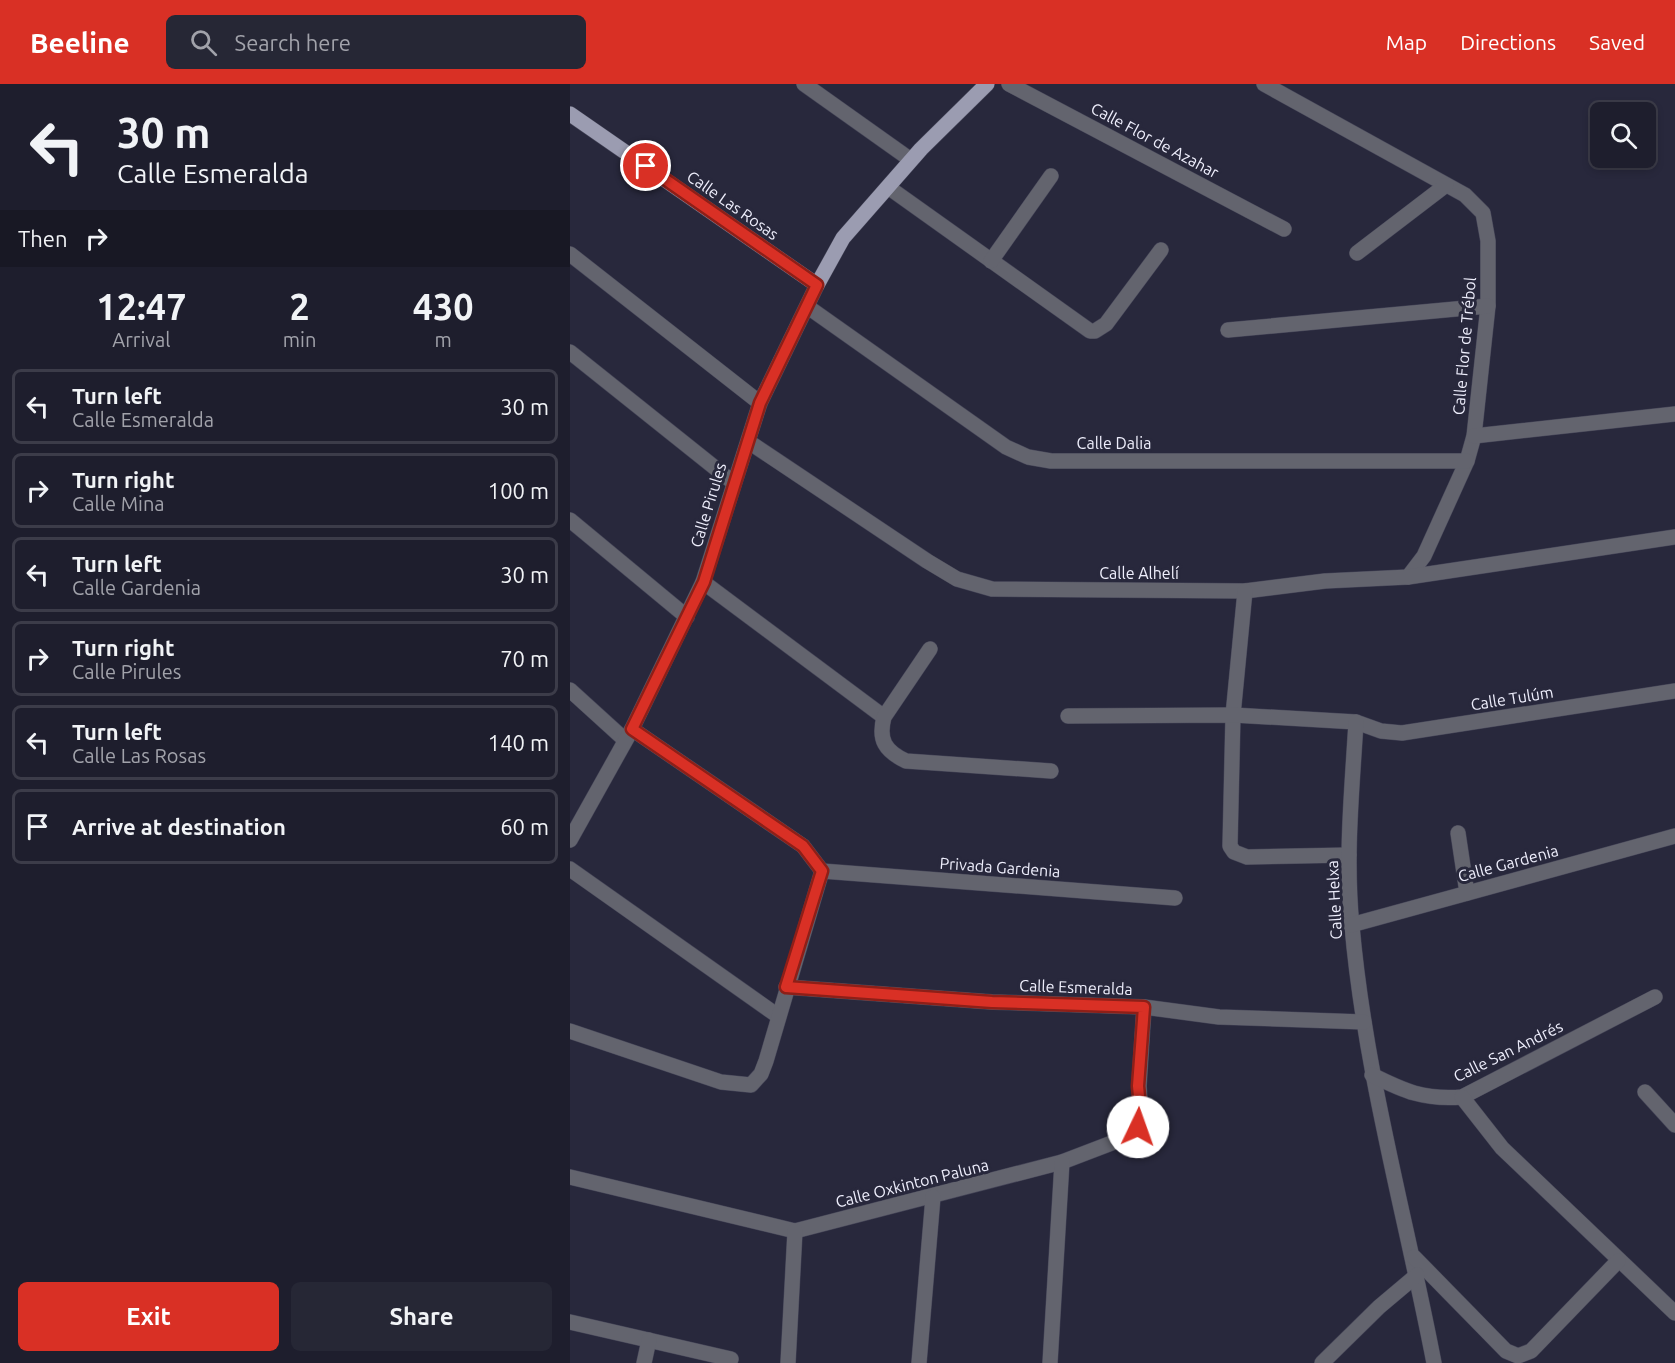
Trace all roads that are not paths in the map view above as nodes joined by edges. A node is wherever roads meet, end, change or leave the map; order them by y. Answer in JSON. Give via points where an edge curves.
{"nodes":[{"id":1,"x":804,"y":84,"type":"edge"},
{"id":2,"x":987,"y":84,"type":"edge"},
{"id":3,"x":1009,"y":84,"type":"edge"},
{"id":4,"x":1264,"y":84,"type":"edge"},
{"id":5,"x":570,"y":114,"type":"edge"},
{"id":6,"x":911,"y":160,"type":"junction"},
{"id":7,"x":1051,"y":176,"type":"dead end"},
{"id":8,"x":1446,"y":185,"type":"junction"},
{"id":9,"x":888,"y":187,"type":"junction"},
{"id":10,"x":1284,"y":229,"type":"dead end"},
{"id":11,"x":1161,"y":250,"type":"dead end"},
{"id":12,"x":1357,"y":253,"type":"dead end"},
{"id":13,"x":570,"y":254,"type":"edge"},
{"id":14,"x":990,"y":261,"type":"junction"},
{"id":15,"x":817,"y":285,"type":"junction"},
{"id":16,"x":1488,"y":306,"type":"junction"},
{"id":17,"x":808,"y":307,"type":"junction"},
{"id":18,"x":1228,"y":330,"type":"dead end"},
{"id":19,"x":570,"y":352,"type":"edge"},
{"id":20,"x":760,"y":403,"type":"junction"},
{"id":21,"x":1675,"y":414,"type":"edge"},
{"id":22,"x":1474,"y":435,"type":"junction"},
{"id":23,"x":749,"y":442,"type":"junction"},
{"id":24,"x":1467,"y":461,"type":"junction"},
{"id":25,"x":734,"y":483,"type":"junction"},
{"id":26,"x":570,"y":520,"type":"edge"},
{"id":27,"x":1675,"y":537,"type":"edge"},
{"id":28,"x":1408,"y":577,"type":"junction"},
{"id":29,"x":704,"y":582,"type":"junction"},
{"id":30,"x":1245,"y":591,"type":"junction"},
{"id":31,"x":687,"y":617,"type":"junction"},
{"id":32,"x":930,"y":649,"type":"dead end"},
{"id":33,"x":570,"y":690,"type":"edge"},
{"id":34,"x":1675,"y":691,"type":"edge"},
{"id":35,"x":1233,"y":715,"type":"junction"},
{"id":36,"x":1068,"y":716,"type":"dead end"},
{"id":37,"x":884,"y":717,"type":"junction"},
{"id":38,"x":1356,"y":722,"type":"junction"},
{"id":39,"x":629,"y":735,"type":"junction"},
{"id":40,"x":1051,"y":771,"type":"dead end"},
{"id":41,"x":1458,"y":833,"type":"dead end"},
{"id":42,"x":1675,"y":836,"type":"edge"},
{"id":43,"x":570,"y":840,"type":"edge"},
{"id":44,"x":1349,"y":855,"type":"junction"},
{"id":45,"x":570,"y":869,"type":"edge"},
{"id":46,"x":822,"y":871,"type":"junction"},
{"id":47,"x":1467,"y":893,"type":"junction"},
{"id":48,"x":1175,"y":898,"type":"dead end"},
{"id":49,"x":1351,"y":925,"type":"junction"},
{"id":50,"x":786,"y":987,"type":"junction"},
{"id":51,"x":1655,"y":997,"type":"dead end"},
{"id":52,"x":1144,"y":1007,"type":"junction"},
{"id":53,"x":778,"y":1016,"type":"junction"},
{"id":54,"x":1364,"y":1022,"type":"junction"},
{"id":55,"x":570,"y":1031,"type":"edge"},
{"id":56,"x":1371,"y":1075,"type":"junction"},
{"id":57,"x":1645,"y":1092,"type":"dead end"},
{"id":58,"x":1462,"y":1096,"type":"junction"},
{"id":59,"x":1675,"y":1125,"type":"edge"},
{"id":60,"x":1062,"y":1162,"type":"junction"},
{"id":61,"x":570,"y":1177,"type":"edge"},
{"id":62,"x":933,"y":1197,"type":"junction"},
{"id":63,"x":795,"y":1231,"type":"junction"},
{"id":64,"x":1414,"y":1257,"type":"junction"},
{"id":65,"x":1618,"y":1261,"type":"junction"},
{"id":66,"x":1418,"y":1275,"type":"junction"},
{"id":67,"x":1675,"y":1313,"type":"edge"},
{"id":68,"x":570,"y":1322,"type":"edge"},
{"id":69,"x":649,"y":1340,"type":"junction"},
{"id":70,"x":731,"y":1359,"type":"dead end"},
{"id":71,"x":644,"y":1363,"type":"edge"},
{"id":72,"x":788,"y":1363,"type":"edge"},
{"id":73,"x":919,"y":1363,"type":"edge"},
{"id":74,"x":1050,"y":1363,"type":"edge"},
{"id":75,"x":1322,"y":1363,"type":"edge"},
{"id":76,"x":1434,"y":1363,"type":"edge"}],
"edges":[{"from":1,"to":6,"type":"street"},
{"from":2,"to":6,"type":"main road","name":"Calle Pirules"},
{"from":3,"to":10,"type":"street","name":"Calle Flor de Azahar"},
{"from":4,"to":8,"type":"street","name":"Calle Flor de Trébol"},
{"from":5,"to":15,"type":"main road","name":"Calle Las Rosas"},
{"from":6,"to":9,"type":"main road","name":"Calle Pirules"},
{"from":7,"to":14,"type":"street"},
{"from":8,"to":12,"type":"street"},
{"from":8,"to":16,"type":"street","name":"Calle Flor de Trébol","via":[[1465,195],[1483,213],[1488,241]]},
{"from":9,"to":14,"type":"street"},
{"from":9,"to":15,"type":"main road","name":"Calle Pirules","via":[[843,238]]},
{"from":11,"to":14,"type":"street","via":[[1106,324],[1095,331],[1084,329]]},
{"from":13,"to":20,"type":"street"},
{"from":15,"to":17,"type":"street","name":"Calle Pirules"},
{"from":16,"to":18,"type":"street"},
{"from":16,"to":22,"type":"street","name":"Calle Flor de Trébol"},
{"from":17,"to":20,"type":"street","name":"Calle Pirules"},
{"from":17,"to":24,"type":"street","name":"Calle Dalia","via":[[1006,447],[1028,457]]},
{"from":19,"to":25,"type":"street"},
{"from":20,"to":23,"type":"street","name":"Calle Pirules"},
{"from":21,"to":22,"type":"street"},
{"from":22,"to":24,"type":"street","name":"Calle Flor de Trébol"},
{"from":23,"to":25,"type":"street","name":"Calle Pirules"},
{"from":23,"to":30,"type":"street","name":"Calle Alhelí","via":[[927,561],[973,585],[1022,591]]},
{"from":24,"to":28,"type":"street","name":"Calle Flor de Trébol","via":[[1424,556]]},
{"from":25,"to":29,"type":"street","name":"Calle Pirules"},
{"from":26,"to":31,"type":"street"},
{"from":27,"to":28,"type":"street","name":"Calle Alhelí"},
{"from":28,"to":30,"type":"street","name":"Calle Alhelí"},
{"from":29,"to":31,"type":"street","name":"Calle Pirules"},
{"from":29,"to":37,"type":"street"},
{"from":30,"to":35,"type":"street"},
{"from":31,"to":39,"type":"street","name":"Calle Pirules"},
{"from":32,"to":37,"type":"street"},
{"from":33,"to":39,"type":"street"},
{"from":34,"to":38,"type":"street","name":"Calle Tulúm","via":[[1402,733]]},
{"from":35,"to":36,"type":"street","name":"Calle Tulúm"},
{"from":35,"to":38,"type":"street","name":"Calle Tulúm"},
{"from":35,"to":44,"type":"street","via":[[1229,839],[1234,852],[1247,857]]},
{"from":37,"to":40,"type":"street","via":[[882,740],[886,748],[906,761]]},
{"from":38,"to":44,"type":"street","name":"Calle Helxa"},
{"from":39,"to":43,"type":"street","name":"Calle Pirules"},
{"from":39,"to":46,"type":"street","via":[[803,846]]},
{"from":41,"to":47,"type":"street"},
{"from":42,"to":47,"type":"street","name":"Calle Gardenia"},
{"from":44,"to":49,"type":"street","name":"Calle Helxa"},
{"from":45,"to":53,"type":"street"},
{"from":46,"to":48,"type":"street","name":"Privada Gardenia"},
{"from":46,"to":50,"type":"street"},
{"from":47,"to":49,"type":"street","name":"Calle Gardenia"},
{"from":49,"to":54,"type":"street","name":"Calle Helxa"},
{"from":50,"to":52,"type":"street","name":"Calle Esmeralda","via":[[992,1002]]},
{"from":50,"to":53,"type":"street"},
{"from":51,"to":58,"type":"street","name":"Calle San Andrés"},
{"from":52,"to":54,"type":"street","name":"Calle Esmeralda","via":[[1219,1017]]},
{"from":52,"to":60,"type":"street","name":"Calle Oxkinton Paluna","via":[[1138,1127],[1130,1136]]},
{"from":53,"to":55,"type":"street","via":[[761,1074],[751,1085],[721,1082]]},
{"from":54,"to":56,"type":"street","name":"Calle Helxa"},
{"from":56,"to":58,"type":"street","name":"Calle San Andrés","via":[[1405,1091],[1435,1099]]},
{"from":56,"to":64,"type":"street","name":"Calle Helxa"},
{"from":57,"to":59,"type":"street"},
{"from":58,"to":65,"type":"street","via":[[1502,1148]]},
{"from":60,"to":62,"type":"street","name":"Calle Oxkinton Paluna"},
{"from":60,"to":74,"type":"street"},
{"from":61,"to":63,"type":"street","name":"Calle Oxkinton Paluna"},
{"from":62,"to":63,"type":"street","name":"Calle Oxkinton Paluna"},
{"from":62,"to":73,"type":"street"},
{"from":63,"to":72,"type":"street"},
{"from":64,"to":65,"type":"street","via":[[1506,1351],[1518,1356],[1531,1351]]},
{"from":64,"to":66,"type":"street","name":"Calle Helxa"},
{"from":65,"to":67,"type":"street"},
{"from":66,"to":75,"type":"street"},
{"from":66,"to":76,"type":"street","name":"Calle Helxa"},
{"from":68,"to":69,"type":"street"},
{"from":69,"to":70,"type":"street"},
{"from":69,"to":71,"type":"street"}]}
